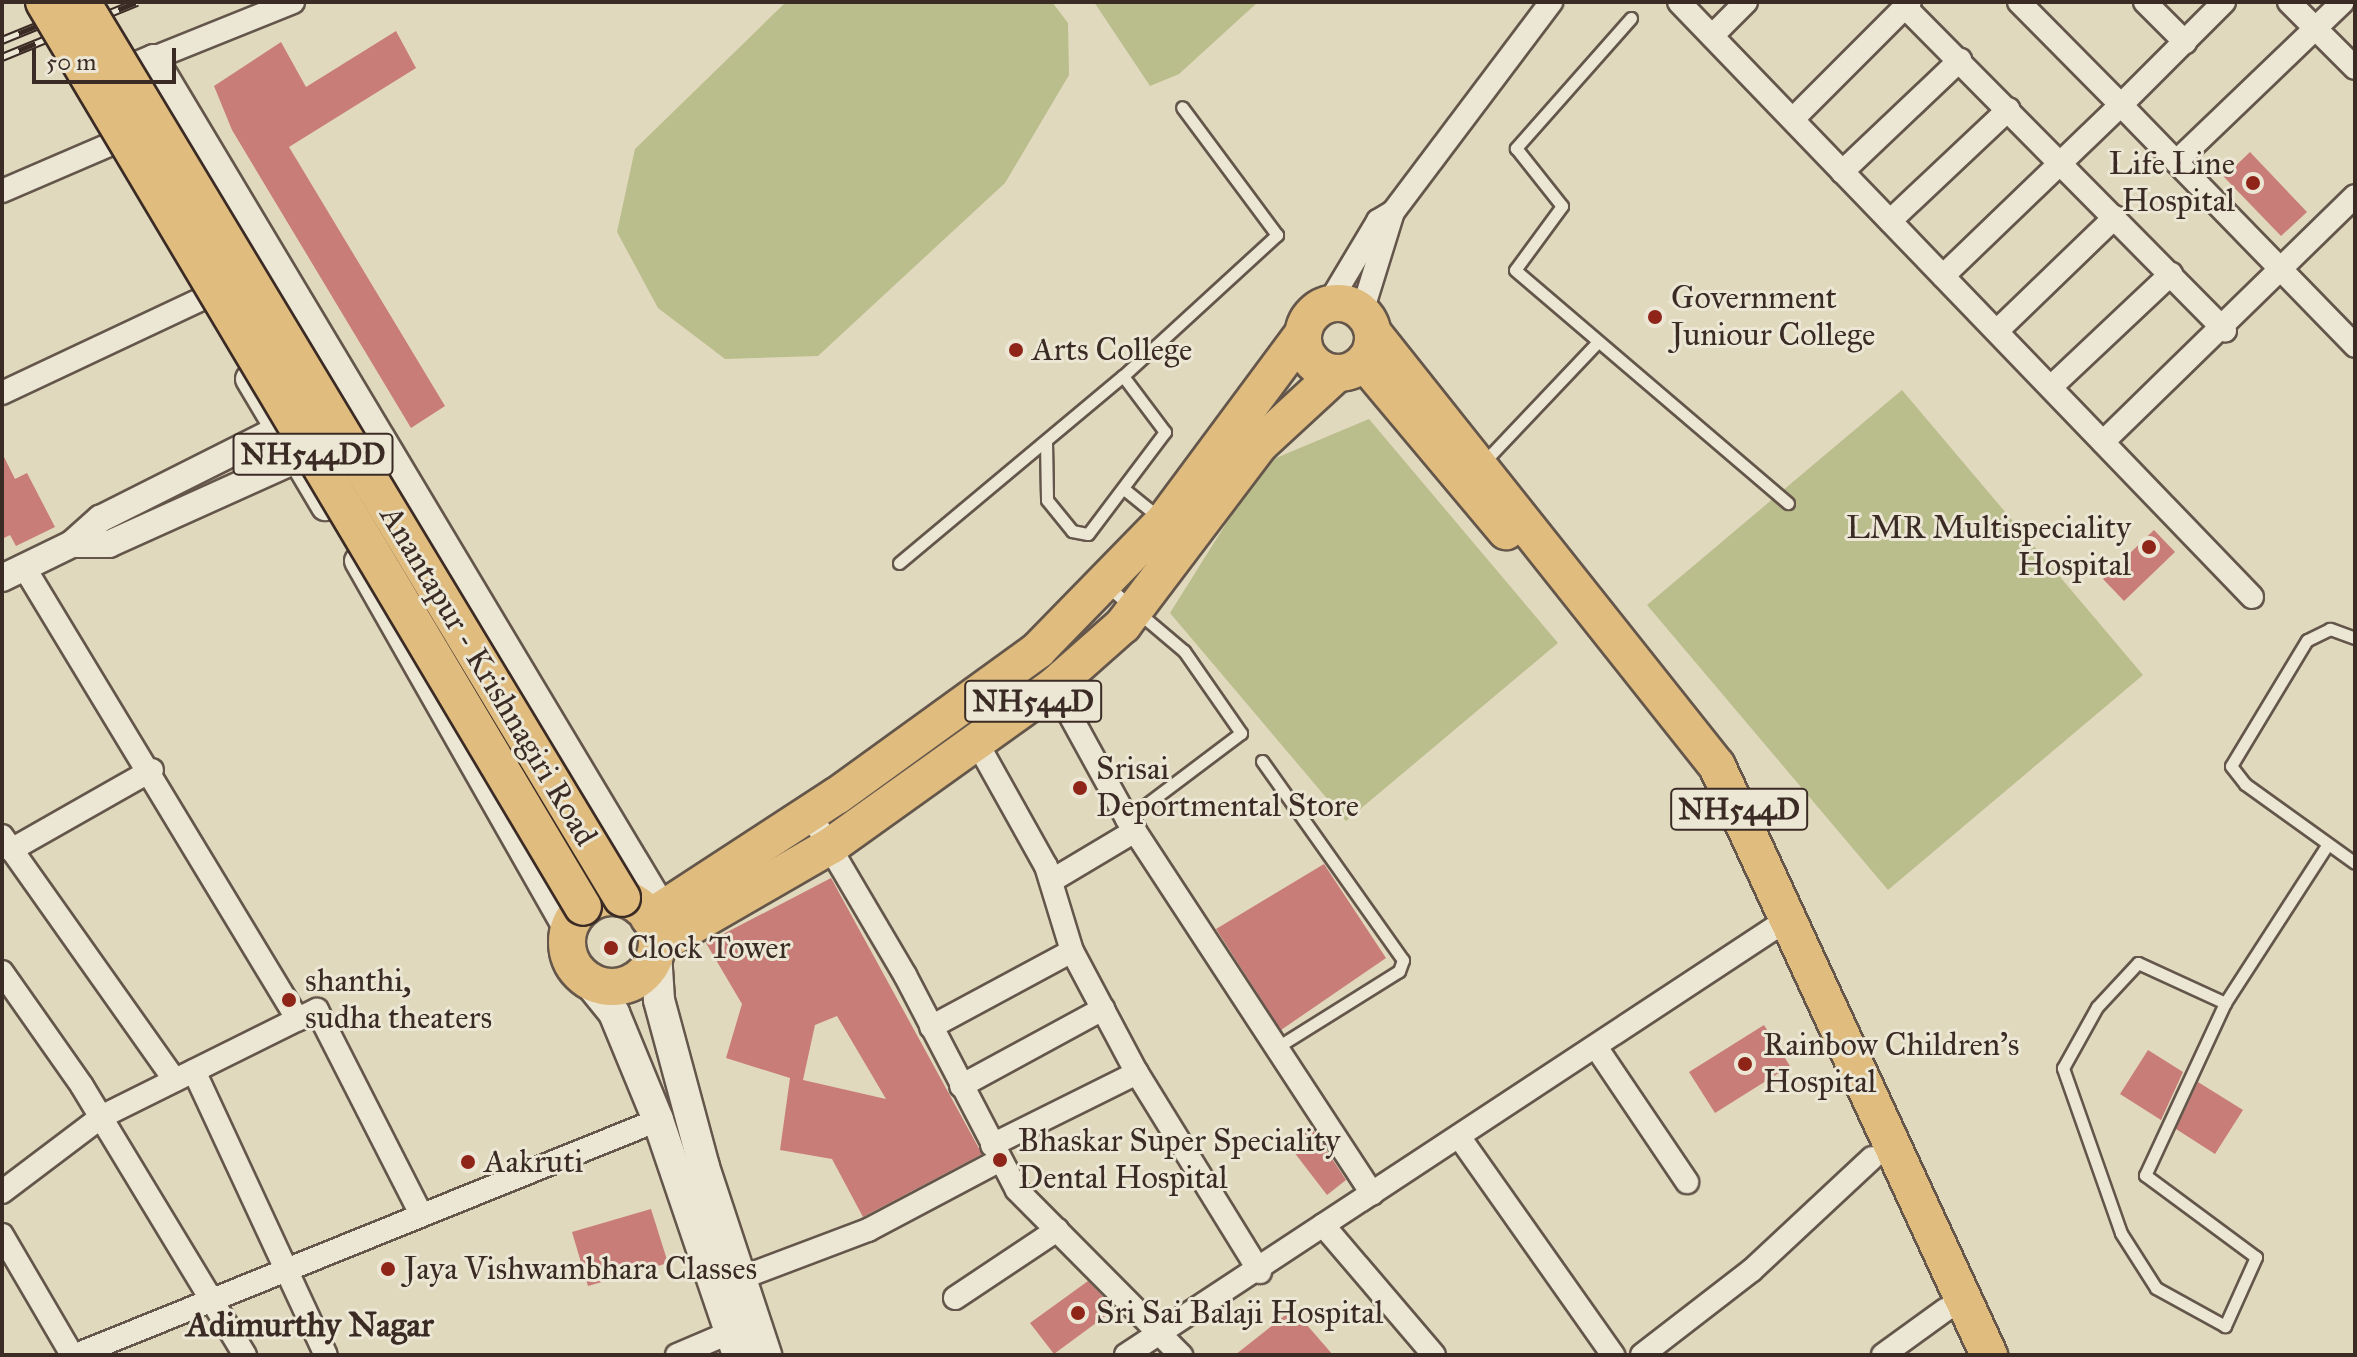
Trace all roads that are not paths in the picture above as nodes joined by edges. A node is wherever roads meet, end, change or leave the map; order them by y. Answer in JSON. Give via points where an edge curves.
{"nodes":[{"id":1,"x":44,"y":2,"type":"edge"},
{"id":2,"x":82,"y":2,"type":"edge"},
{"id":3,"x":293,"y":2,"type":"edge"},
{"id":4,"x":1551,"y":2,"type":"edge"},
{"id":5,"x":1679,"y":2,"type":"edge"},
{"id":6,"x":1746,"y":2,"type":"edge"},
{"id":7,"x":2019,"y":2,"type":"edge"},
{"id":8,"x":2145,"y":2,"type":"edge"},
{"id":9,"x":2224,"y":2,"type":"edge"},
{"id":10,"x":2289,"y":2,"type":"edge"},
{"id":11,"x":2343,"y":2,"type":"edge"},
{"id":12,"x":1908,"y":4,"type":"edge"},
{"id":13,"x":1631,"y":18,"type":"dead end"},
{"id":14,"x":2315,"y":28,"type":"junction"},
{"id":15,"x":1712,"y":36,"type":"junction"},
{"id":16,"x":2185,"y":42,"type":"junction"},
{"id":17,"x":154,"y":58,"type":"junction"},
{"id":18,"x":1960,"y":60,"type":"junction"},
{"id":19,"x":2355,"y":68,"type":"edge"},
{"id":20,"x":2121,"y":105,"type":"junction"},
{"id":21,"x":1182,"y":107,"type":"dead end"},
{"id":22,"x":2009,"y":109,"type":"junction"},
{"id":23,"x":1793,"y":119,"type":"junction"},
{"id":24,"x":118,"y":141,"type":"junction"},
{"id":25,"x":2062,"y":161,"type":"junction"},
{"id":26,"x":2176,"y":162,"type":"junction"},
{"id":27,"x":1842,"y":172,"type":"junction"},
{"id":28,"x":2,"y":191,"type":"edge"},
{"id":29,"x":2355,"y":196,"type":"edge"},
{"id":30,"x":1393,"y":212,"type":"junction"},
{"id":31,"x":2115,"y":217,"type":"junction"},
{"id":32,"x":1890,"y":221,"type":"junction"},
{"id":33,"x":2283,"y":273,"type":"junction"},
{"id":34,"x":2171,"y":274,"type":"junction"},
{"id":35,"x":1943,"y":276,"type":"junction"},
{"id":36,"x":204,"y":298,"type":"junction"},
{"id":37,"x":2225,"y":330,"type":"junction"},
{"id":38,"x":1997,"y":331,"type":"junction"},
{"id":39,"x":1302,"y":335,"type":"junction"},
{"id":40,"x":1353,"y":337,"type":"junction"},
{"id":41,"x":1597,"y":343,"type":"junction"},
{"id":42,"x":2355,"y":346,"type":"edge"},
{"id":43,"x":1123,"y":376,"type":"junction"},
{"id":44,"x":2051,"y":387,"type":"junction"},
{"id":45,"x":2,"y":393,"type":"edge"},
{"id":46,"x":277,"y":430,"type":"junction"},
{"id":47,"x":1046,"y":441,"type":"junction"},
{"id":48,"x":2103,"y":442,"type":"junction"},
{"id":49,"x":295,"y":460,"type":"junction"},
{"id":50,"x":1483,"y":463,"type":"junction"},
{"id":51,"x":1124,"y":489,"type":"junction"},
{"id":52,"x":1788,"y":503,"type":"dead end"},
{"id":53,"x":1175,"y":530,"type":"junction"},
{"id":54,"x":72,"y":544,"type":"junction"},
{"id":55,"x":899,"y":563,"type":"dead end"},
{"id":56,"x":13,"y":573,"type":"edge"},
{"id":57,"x":1107,"y":586,"type":"junction"},
{"id":58,"x":2252,"y":597,"type":"dead end"},
{"id":59,"x":1132,"y":615,"type":"junction"},
{"id":60,"x":2355,"y":638,"type":"edge"},
{"id":61,"x":1054,"y":686,"type":"junction"},
{"id":62,"x":976,"y":741,"type":"junction"},
{"id":63,"x":1262,"y":761,"type":"dead end"},
{"id":64,"x":152,"y":770,"type":"junction"},
{"id":65,"x":809,"y":812,"type":"junction"},
{"id":66,"x":1131,"y":825,"type":"junction"},
{"id":67,"x":7,"y":843,"type":"edge"},
{"id":68,"x":2328,"y":844,"type":"junction"},
{"id":69,"x":832,"y":845,"type":"junction"},
{"id":70,"x":2355,"y":863,"type":"edge"},
{"id":71,"x":1051,"y":881,"type":"junction"},
{"id":72,"x":575,"y":918,"type":"junction"},
{"id":73,"x":649,"y":925,"type":"junction"},
{"id":74,"x":1776,"y":926,"type":"junction"},
{"id":75,"x":1072,"y":951,"type":"junction"},
{"id":76,"x":2,"y":972,"type":"edge"},
{"id":77,"x":589,"y":982,"type":"junction"},
{"id":78,"x":2225,"y":1003,"type":"junction"},
{"id":79,"x":1103,"y":1009,"type":"junction"},
{"id":80,"x":298,"y":1020,"type":"junction"},
{"id":81,"x":931,"y":1027,"type":"junction"},
{"id":82,"x":1596,"y":1047,"type":"junction"},
{"id":83,"x":1276,"y":1048,"type":"junction"},
{"id":84,"x":1137,"y":1073,"type":"junction"},
{"id":85,"x":184,"y":1076,"type":"junction"},
{"id":86,"x":961,"y":1086,"type":"junction"},
{"id":87,"x":101,"y":1117,"type":"junction"},
{"id":88,"x":658,"y":1120,"type":"junction"},
{"id":89,"x":1460,"y":1138,"type":"junction"},
{"id":90,"x":996,"y":1153,"type":"junction"},
{"id":91,"x":1872,"y":1158,"type":"junction"},
{"id":92,"x":1687,"y":1182,"type":"dead end"},
{"id":93,"x":2,"y":1192,"type":"edge"},
{"id":94,"x":1372,"y":1194,"type":"junction"},
{"id":95,"x":420,"y":1212,"type":"junction"},
{"id":96,"x":1323,"y":1225,"type":"junction"},
{"id":97,"x":1057,"y":1230,"type":"junction"},
{"id":98,"x":2,"y":1235,"type":"edge"},
{"id":99,"x":281,"y":1268,"type":"junction"},
{"id":100,"x":1260,"y":1272,"type":"junction"},
{"id":101,"x":741,"y":1278,"type":"junction"},
{"id":102,"x":207,"y":1298,"type":"junction"},
{"id":103,"x":955,"y":1298,"type":"dead end"},
{"id":104,"x":1945,"y":1310,"type":"junction"},
{"id":105,"x":1160,"y":1332,"type":"junction"},
{"id":106,"x":734,"y":1344,"type":"edge"},
{"id":107,"x":74,"y":1355,"type":"edge"},
{"id":108,"x":245,"y":1355,"type":"edge"},
{"id":109,"x":326,"y":1355,"type":"edge"},
{"id":110,"x":677,"y":1355,"type":"edge"},
{"id":111,"x":766,"y":1355,"type":"edge"},
{"id":112,"x":1126,"y":1355,"type":"edge"},
{"id":113,"x":1181,"y":1355,"type":"edge"},
{"id":114,"x":1434,"y":1355,"type":"edge"},
{"id":115,"x":1613,"y":1355,"type":"edge"},
{"id":116,"x":1642,"y":1355,"type":"edge"},
{"id":117,"x":1883,"y":1355,"type":"edge"},
{"id":118,"x":1967,"y":1355,"type":"edge"},
{"id":119,"x":1989,"y":1355,"type":"edge"}],
"edges":[{"from":1,"to":72,"type":"highway","number":"NH544DD","bridge":true},
{"from":2,"to":73,"type":"highway","name":"Anantapur - Krishnagiri Road","number":"NH544DD","bridge":true},
{"from":3,"to":17,"type":"street"},
{"from":4,"to":30,"type":"street"},
{"from":5,"to":15,"type":"street"},
{"from":6,"to":15,"type":"street"},
{"from":7,"to":20,"type":"street"},
{"from":8,"to":16,"type":"street"},
{"from":9,"to":16,"type":"street"},
{"from":10,"to":14,"type":"street"},
{"from":11,"to":14,"type":"street"},
{"from":12,"to":18,"type":"street"},
{"from":12,"to":23,"type":"street"},
{"from":13,"to":41,"type":"lane","via":[[1515,153],[1562,206],[1516,273]]},
{"from":14,"to":19,"type":"street"},
{"from":14,"to":26,"type":"street"},
{"from":15,"to":23,"type":"street"},
{"from":16,"to":20,"type":"street"},
{"from":17,"to":24,"type":"street","via":[[91,85]]},
{"from":17,"to":73,"type":"street"},
{"from":18,"to":22,"type":"street"},
{"from":18,"to":27,"type":"street"},
{"from":20,"to":25,"type":"street"},
{"from":20,"to":26,"type":"street"},
{"from":21,"to":43,"type":"lane","via":[[1277,235]]},
{"from":22,"to":25,"type":"street"},
{"from":22,"to":32,"type":"street"},
{"from":23,"to":27,"type":"street"},
{"from":24,"to":28,"type":"street"},
{"from":24,"to":36,"type":"street"},
{"from":25,"to":31,"type":"street"},
{"from":25,"to":35,"type":"street"},
{"from":26,"to":33,"type":"street"},
{"from":27,"to":32,"type":"street"},
{"from":29,"to":33,"type":"street"},
{"from":30,"to":40,"type":"street"},
{"from":30,"to":40,"type":"street","via":[[1378,221]]},
{"from":31,"to":34,"type":"street"},
{"from":31,"to":38,"type":"street"},
{"from":32,"to":35,"type":"street"},
{"from":33,"to":37,"type":"street"},
{"from":33,"to":42,"type":"street"},
{"from":34,"to":37,"type":"street"},
{"from":34,"to":44,"type":"street"},
{"from":35,"to":38,"type":"street"},
{"from":36,"to":45,"type":"street"},
{"from":36,"to":46,"type":"street"},
{"from":37,"to":48,"type":"street"},
{"from":38,"to":44,"type":"street"},
{"from":39,"to":40,"type":"highway","number":"NH544D","via":[[1310,315]]},
{"from":39,"to":40,"type":"highway","number":"NH544D","via":[[1316,365]]},
{"from":39,"to":53,"type":"highway","number":"NH544D"},
{"from":40,"to":50,"type":"highway","number":"NH544D"},
{"from":40,"to":53,"type":"highway","number":"NH544D","via":[[1259,445]]},
{"from":40,"to":74,"type":"highway","number":"NH544D","via":[[1688,764]]},
{"from":41,"to":50,"type":"lane"},
{"from":41,"to":52,"type":"lane"},
{"from":43,"to":47,"type":"lane"},
{"from":43,"to":51,"type":"lane","via":[[1165,432]]},
{"from":44,"to":48,"type":"street"},
{"from":46,"to":49,"type":"street"},
{"from":46,"to":54,"type":"street","via":[[100,519]]},
{"from":47,"to":51,"type":"lane","via":[[1045,494],[1072,531],[1088,534]]},
{"from":47,"to":55,"type":"lane"},
{"from":48,"to":58,"type":"street"},
{"from":49,"to":54,"type":"street","via":[[109,544]]},
{"from":49,"to":72,"type":"street"},
{"from":50,"to":74,"type":"highway","number":"NH544D","via":[[1702,744],[1740,810]]},
{"from":51,"to":53,"type":"lane"},
{"from":53,"to":57,"type":"highway","number":"NH544D"},
{"from":53,"to":59,"type":"highway","number":"NH544D"},
{"from":54,"to":56,"type":"street"},
{"from":56,"to":64,"type":"street"},
{"from":57,"to":59,"type":"lane"},
{"from":57,"to":65,"type":"highway","number":"NH544D","via":[[1038,650]]},
{"from":59,"to":61,"type":"highway","number":"NH544D"},
{"from":59,"to":66,"type":"lane","via":[[1184,651],[1241,733]]},
{"from":60,"to":68,"type":"lane","via":[[2330,629],[2307,640],[2231,760],[2238,779]]},
{"from":61,"to":62,"type":"highway","number":"NH544D"},
{"from":61,"to":66,"type":"street"},
{"from":62,"to":69,"type":"highway","number":"NH544D"},
{"from":62,"to":71,"type":"street"},
{"from":63,"to":83,"type":"lane","via":[[1403,960],[1399,971]]},
{"from":64,"to":67,"type":"street"},
{"from":64,"to":80,"type":"street"},
{"from":65,"to":69,"type":"street"},
{"from":65,"to":73,"type":"highway","number":"NH544D"},
{"from":66,"to":71,"type":"street"},
{"from":66,"to":83,"type":"street"},
{"from":67,"to":85,"type":"street"},
{"from":68,"to":70,"type":"lane"},
{"from":68,"to":78,"type":"lane"},
{"from":69,"to":73,"type":"highway","number":"NH544D"},
{"from":69,"to":81,"type":"street"},
{"from":71,"to":75,"type":"street"},
{"from":72,"to":73,"type":"highway","number":"NH544D"},
{"from":72,"to":77,"type":"highway","via":[[569,958]]},
{"from":73,"to":77,"type":"highway","number":"NH544D","via":[[629,984]]},
{"from":73,"to":101,"type":"main road","name":"Anantapur - Krishnagiri Road","via":[[659,1000]]},
{"from":74,"to":82,"type":"street"},
{"from":74,"to":91,"type":"highway","number":"NH544D"},
{"from":74,"to":119,"type":"highway","number":"NH544D"},
{"from":75,"to":79,"type":"street"},
{"from":75,"to":81,"type":"street"},
{"from":76,"to":87,"type":"street"},
{"from":77,"to":88,"type":"main road","via":[[614,1013]]},
{"from":78,"to":78,"type":"lane","via":[[2138,963],[2097,1007],[2063,1068],[2121,1233],[2156,1288],[2225,1326],[2256,1257],[2145,1175]]},
{"from":79,"to":84,"type":"street"},
{"from":79,"to":86,"type":"street"},
{"from":80,"to":85,"type":"street"},
{"from":80,"to":95,"type":"street","via":[[317,1010]]},
{"from":81,"to":86,"type":"street"},
{"from":82,"to":89,"type":"street"},
{"from":82,"to":92,"type":"street"},
{"from":83,"to":94,"type":"street"},
{"from":84,"to":90,"type":"street"},
{"from":84,"to":100,"type":"street"},
{"from":85,"to":87,"type":"street"},
{"from":85,"to":99,"type":"street"},
{"from":86,"to":90,"type":"street"},
{"from":87,"to":93,"type":"street"},
{"from":87,"to":102,"type":"street"},
{"from":88,"to":95,"type":"street"},
{"from":88,"to":106,"type":"main road"},
{"from":89,"to":94,"type":"street"},
{"from":89,"to":115,"type":"street"},
{"from":90,"to":97,"type":"street","via":[[1017,1190]]},
{"from":90,"to":101,"type":"street","via":[[868,1230]]},
{"from":91,"to":104,"type":"highway","number":"NH544D"},
{"from":91,"to":116,"type":"street","via":[[1752,1270]]},
{"from":94,"to":96,"type":"street"},
{"from":95,"to":99,"type":"street"},
{"from":96,"to":100,"type":"street"},
{"from":96,"to":114,"type":"street"},
{"from":97,"to":103,"type":"street"},
{"from":97,"to":105,"type":"street"},
{"from":98,"to":107,"type":"street"},
{"from":99,"to":102,"type":"street"},
{"from":99,"to":109,"type":"street"},
{"from":100,"to":105,"type":"street"},
{"from":101,"to":111,"type":"main road","name":"Anantapur - Krishnagiri Road"},
{"from":102,"to":107,"type":"street"},
{"from":102,"to":108,"type":"street"},
{"from":104,"to":117,"type":"street"},
{"from":104,"to":118,"type":"highway","number":"NH544D"},
{"from":105,"to":112,"type":"street"},
{"from":105,"to":113,"type":"street"},
{"from":106,"to":110,"type":"street"}]}
